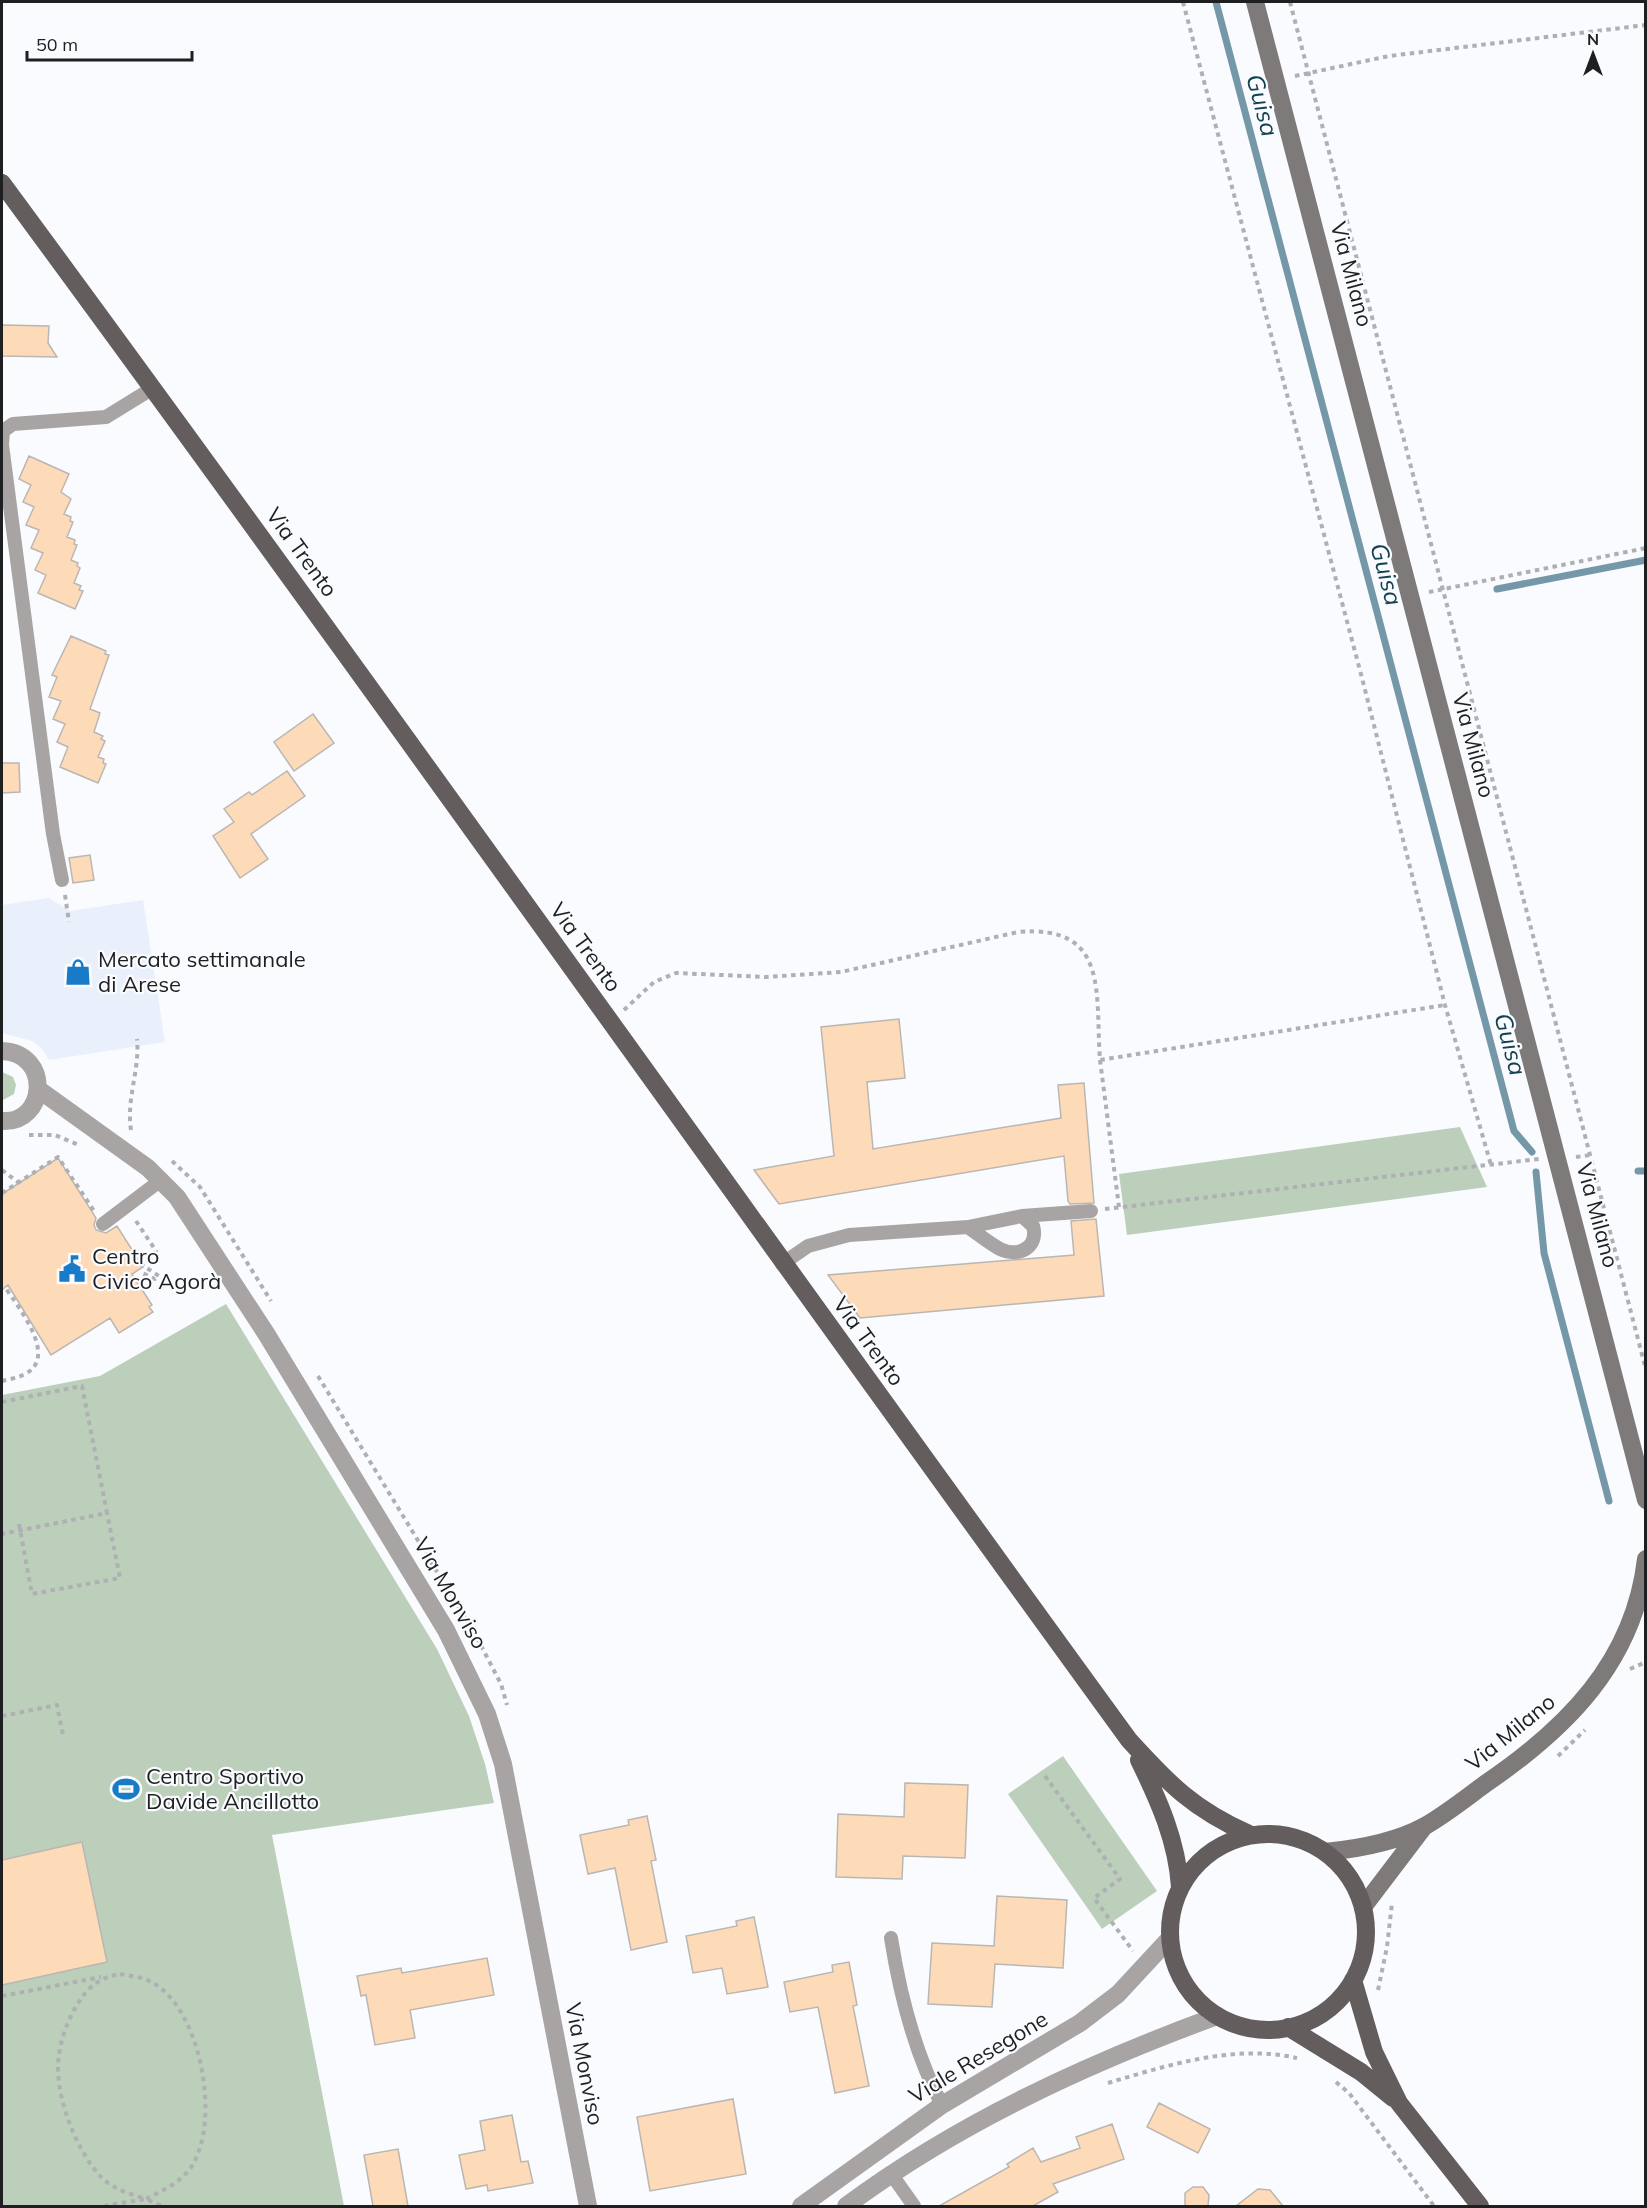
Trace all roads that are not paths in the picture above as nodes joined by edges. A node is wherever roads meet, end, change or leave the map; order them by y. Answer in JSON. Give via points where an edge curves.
{"nodes":[{"id":1,"x":1255,"y":2,"type":"edge"},
{"id":2,"x":2,"y":183,"type":"edge"},
{"id":3,"x":153,"y":388,"type":"junction"},
{"id":4,"x":62,"y":880,"type":"road end"},
{"id":5,"x":2,"y":1051,"type":"edge"},
{"id":6,"x":36,"y":1097,"type":"junction"},
{"id":7,"x":2,"y":1121,"type":"edge"},
{"id":8,"x":160,"y":1180,"type":"junction"},
{"id":9,"x":1091,"y":1211,"type":"road end"},
{"id":10,"x":1022,"y":1216,"type":"junction"},
{"id":11,"x":102,"y":1224,"type":"road end"},
{"id":12,"x":968,"y":1227,"type":"junction"},
{"id":13,"x":782,"y":1264,"type":"junction"},
{"id":14,"x":1646,"y":1500,"type":"edge"},
{"id":15,"x":1646,"y":1559,"type":"edge"},
{"id":16,"x":1641,"y":1605,"type":"edge"},
{"id":17,"x":1161,"y":1785,"type":"junction"},
{"id":18,"x":1425,"y":1826,"type":"junction"},
{"id":19,"x":1249,"y":1834,"type":"junction"},
{"id":20,"x":1325,"y":1852,"type":"junction"},
{"id":21,"x":1180,"y":1887,"type":"junction"},
{"id":22,"x":1363,"y":1907,"type":"junction"},
{"id":23,"x":891,"y":1938,"type":"dead end"},
{"id":24,"x":1169,"y":1939,"type":"junction"},
{"id":25,"x":1353,"y":1980,"type":"junction"},
{"id":26,"x":1217,"y":2016,"type":"junction"},
{"id":27,"x":1288,"y":2027,"type":"junction"},
{"id":28,"x":1399,"y":2103,"type":"junction"},
{"id":29,"x":942,"y":2105,"type":"junction"},
{"id":30,"x":892,"y":2175,"type":"junction"},
{"id":31,"x":588,"y":2206,"type":"edge"},
{"id":32,"x":801,"y":2206,"type":"edge"},
{"id":33,"x":846,"y":2206,"type":"edge"},
{"id":34,"x":914,"y":2206,"type":"edge"},
{"id":35,"x":1480,"y":2206,"type":"edge"}],
"edges":[{"from":1,"to":14,"type":"street","name":"Via Milano"},
{"from":2,"to":3,"type":"main road","name":"Via Trento"},
{"from":3,"to":4,"type":"lane","via":[[106,417],[13,424],[3,431],[3,457]]},
{"from":3,"to":13,"type":"main road","name":"Via Trento"},
{"from":5,"to":6,"type":"street","via":[[18,1054],[31,1065]]},
{"from":6,"to":7,"type":"street","via":[[17,1119]]},
{"from":6,"to":8,"type":"street","name":"Via Monviso","via":[[63,1107]]},
{"from":8,"to":11,"type":"lane"},
{"from":8,"to":31,"type":"street","name":"Via Monviso","via":[[185,1209],[267,1335],[446,1630],[488,1714],[513,1812]]},
{"from":9,"to":10,"type":"lane"},
{"from":10,"to":12,"type":"lane"},
{"from":10,"to":12,"type":"lane","via":[[1033,1226],[1033,1243],[1017,1252],[1000,1248]]},
{"from":12,"to":13,"type":"lane","via":[[830,1239],[808,1246]]},
{"from":13,"to":17,"type":"main road","name":"Via Trento"},
{"from":15,"to":16,"type":"street","name":"Via Milano"},
{"from":16,"to":18,"type":"street","name":"Via Milano","via":[[1605,1669],[1568,1719],[1525,1757]]},
{"from":17,"to":19,"type":"main road"},
{"from":17,"to":21,"type":"main road"},
{"from":18,"to":20,"type":"street","via":[[1367,1845]]},
{"from":18,"to":22,"type":"street"},
{"from":19,"to":20,"type":"main road","via":[[1288,1835]]},
{"from":19,"to":21,"type":"main road","via":[[1210,1852]]},
{"from":20,"to":22,"type":"main road","via":[[1349,1875]]},
{"from":21,"to":24,"type":"main road","via":[[1170,1916]]},
{"from":22,"to":25,"type":"main road","via":[[1365,1944]]},
{"from":23,"to":29,"type":"lane","via":[[905,2004]]},
{"from":24,"to":26,"type":"main road","via":[[1184,1984]]},
{"from":24,"to":29,"type":"street","name":"Viale Resegone","via":[[1118,1994],[1080,2024]]},
{"from":25,"to":27,"type":"main road","via":[[1326,2011]]},
{"from":25,"to":28,"type":"main road","via":[[1374,2052]]},
{"from":26,"to":27,"type":"main road","via":[[1259,2029]]},
{"from":26,"to":30,"type":"street","via":[[1135,2047],[1008,2107],[948,2138]]},
{"from":27,"to":28,"type":"main road","via":[[1361,2072]]},
{"from":28,"to":35,"type":"main road"},
{"from":29,"to":32,"type":"street","name":"Viale Resegone"},
{"from":30,"to":33,"type":"street"},
{"from":30,"to":34,"type":"lane"}]}
